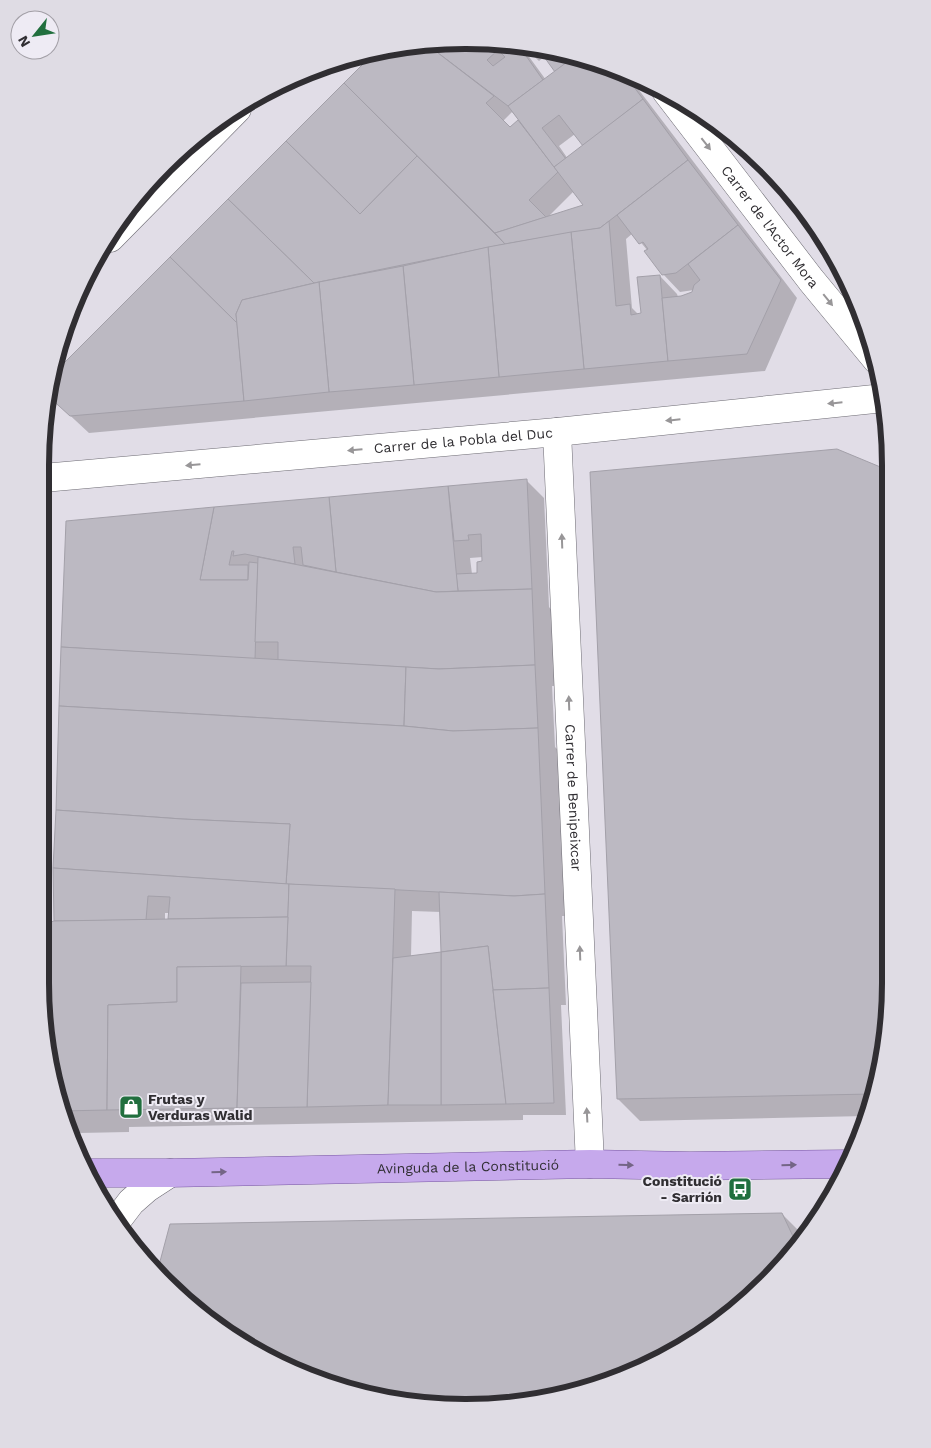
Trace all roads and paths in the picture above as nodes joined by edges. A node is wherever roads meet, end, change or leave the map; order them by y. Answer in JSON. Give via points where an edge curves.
{"nodes":[{"id":1,"x":678,"y":107,"type":"edge"},
{"id":2,"x":213,"y":134,"type":"edge"},
{"id":3,"x":133,"y":215,"type":"edge"},
{"id":4,"x":864,"y":344,"type":"edge"},
{"id":5,"x":877,"y":399,"type":"edge"},
{"id":6,"x":558,"y":432,"type":"junction"},
{"id":7,"x":49,"y":477,"type":"edge"},
{"id":8,"x":590,"y":1164,"type":"junction"},
{"id":9,"x":840,"y":1164,"type":"edge"},
{"id":10,"x":95,"y":1173,"type":"edge"},
{"id":11,"x":170,"y":1173,"type":"junction"},
{"id":12,"x":120,"y":1216,"type":"edge"}],
"edges":[{"from":1,"to":4,"type":"street","name":"Carrer de l'Actor Mora","one_way":true},
{"from":2,"to":3,"type":"street"},
{"from":5,"to":6,"type":"street","name":"Carrer de la Pobla del Duc","one_way":true},
{"from":6,"to":7,"type":"street","name":"Carrer de la Pobla del Duc","one_way":true},
{"from":8,"to":6,"type":"street","name":"Carrer de Benipeixcar","one_way":true},
{"from":8,"to":9,"type":"main road","name":"Avinguda de la Constitució","one_way":true},
{"from":11,"to":8,"type":"main road","name":"Avinguda de la Constitució","one_way":true},
{"from":10,"to":11,"type":"main road","name":"Avinguda de la Constitució"},
{"from":11,"to":12,"type":"street","via":[[147,1188]]}]}
